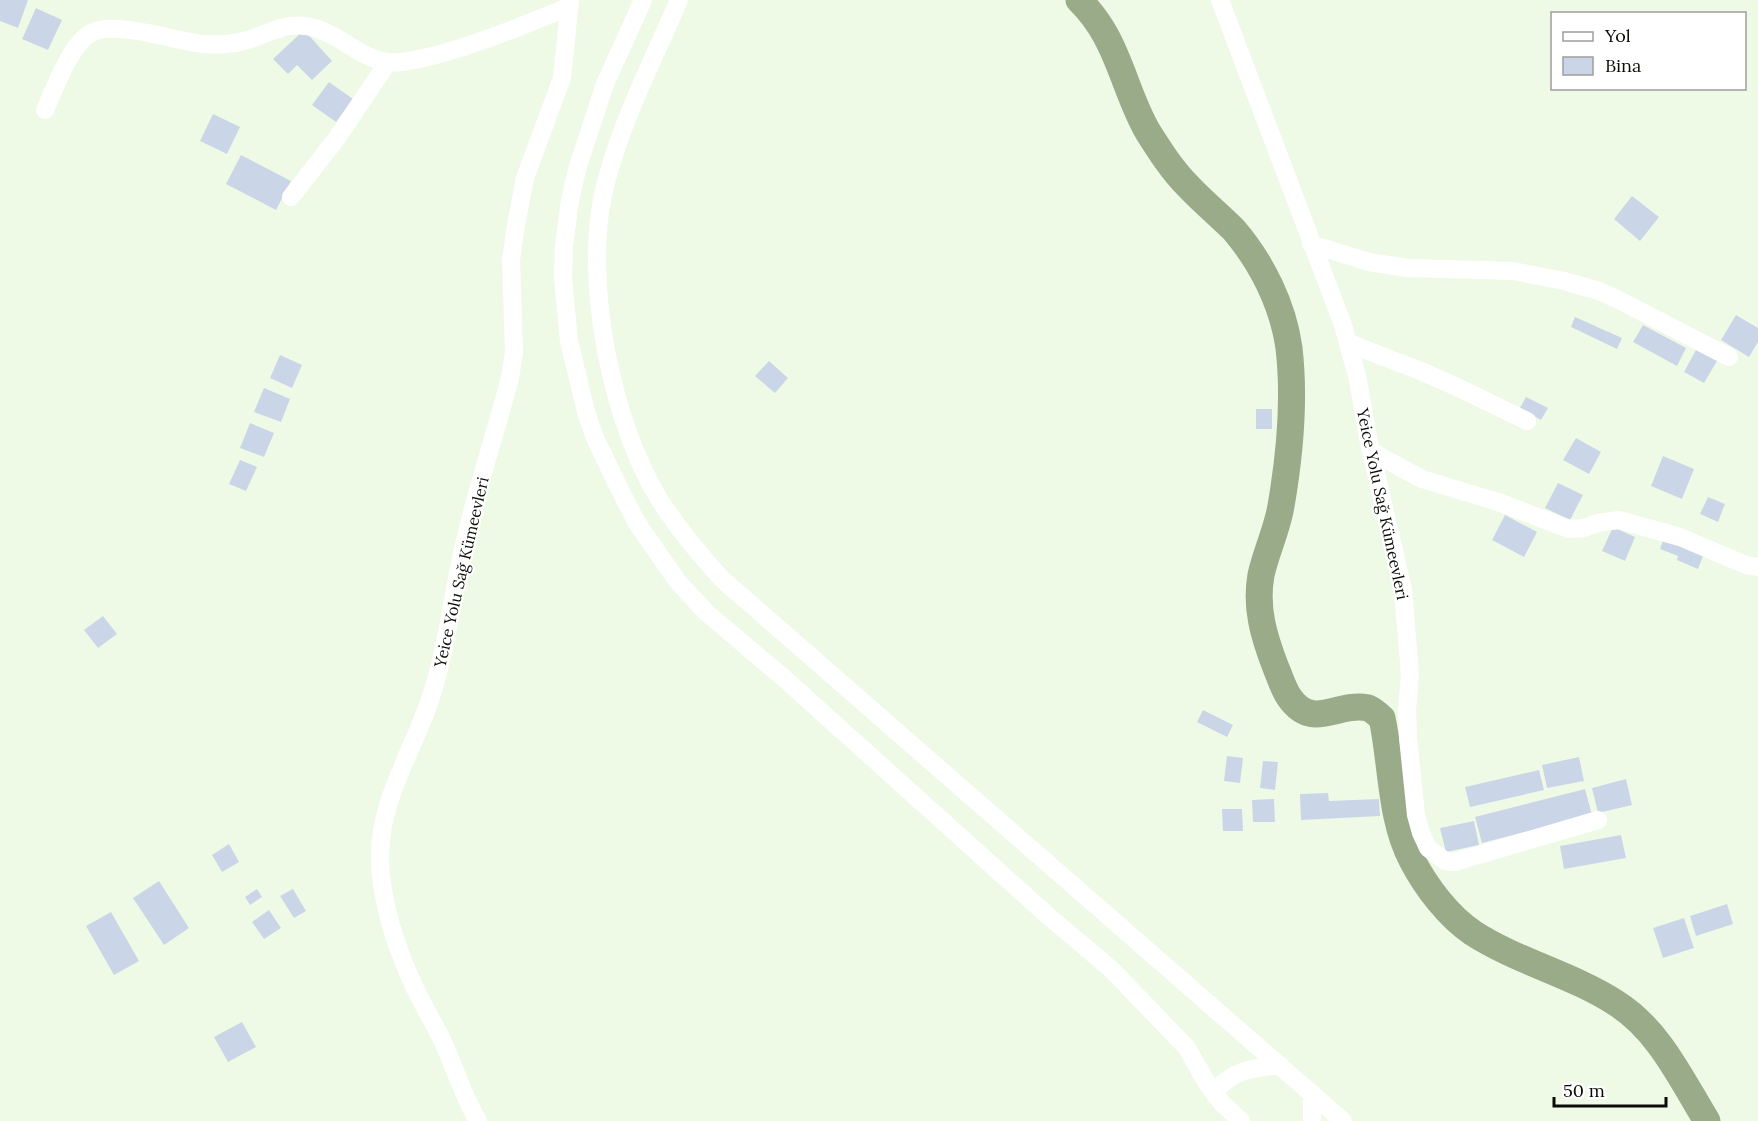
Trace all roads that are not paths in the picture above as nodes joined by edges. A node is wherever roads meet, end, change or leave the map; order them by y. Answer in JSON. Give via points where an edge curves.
{"nodes":[{"id":1,"x":643,"y":0,"type":"edge"},
{"id":2,"x":679,"y":0,"type":"edge"},
{"id":3,"x":1220,"y":0,"type":"edge"},
{"id":4,"x":570,"y":3,"type":"edge"},
{"id":5,"x":388,"y":62,"type":"junction"},
{"id":6,"x":45,"y":110,"type":"dead end"},
{"id":7,"x":291,"y":197,"type":"dead end"},
{"id":8,"x":1311,"y":244,"type":"junction"},
{"id":9,"x":1348,"y":342,"type":"junction"},
{"id":10,"x":1729,"y":357,"type":"dead end"},
{"id":11,"x":1527,"y":421,"type":"dead end"},
{"id":12,"x":1371,"y":452,"type":"junction"},
{"id":13,"x":1758,"y":567,"type":"edge"},
{"id":14,"x":1598,"y":819,"type":"dead end"},
{"id":15,"x":1280,"y":1065,"type":"junction"},
{"id":16,"x":1214,"y":1093,"type":"junction"},
{"id":17,"x":1312,"y":1093,"type":"junction"},
{"id":18,"x":478,"y":1121,"type":"edge"},
{"id":19,"x":1241,"y":1121,"type":"edge"},
{"id":20,"x":1312,"y":1121,"type":"edge"},
{"id":21,"x":1343,"y":1121,"type":"edge"}],
"edges":[{"from":1,"to":16,"type":"street","via":[[605,84],[578,166],[567,223],[563,278],[569,341],[586,412],[637,523],[678,582],[707,613],[1112,970],[1187,1047]]},
{"from":2,"to":15,"type":"street","via":[[618,148],[604,194],[597,245],[604,336],[615,391],[646,476],[660,501],[723,580]]},
{"from":3,"to":8,"type":"street","name":"Yeice Yolu Sağ Kümeevleri"},
{"from":4,"to":5,"type":"street","name":"Yeice Yolu Sağ Kümeevleri","via":[[452,51],[412,61]]},
{"from":4,"to":18,"type":"street","name":"Yeice Yolu Sağ Kümeevleri","via":[[562,78],[525,178],[516,225],[511,260],[514,351],[510,378],[463,548],[438,670],[392,791],[380,857],[393,932],[410,978]]},
{"from":5,"to":6,"type":"street","name":"Yeice Yolu Sağ Kümeevleri","via":[[366,55],[317,28],[303,26],[285,26],[229,44],[202,44],[101,29],[80,42]]},
{"from":5,"to":7,"type":"street"},
{"from":8,"to":9,"type":"street","name":"Yeice Yolu Sağ Kümeevleri"},
{"from":8,"to":10,"type":"street","via":[[1369,262],[1408,268],[1513,271],[1564,281],[1619,300]]},
{"from":9,"to":11,"type":"street"},
{"from":9,"to":12,"type":"street","name":"Yeice Yolu Sağ Kümeevleri"},
{"from":12,"to":13,"type":"street","via":[[1422,479],[1569,529],[1619,520],[1680,537]]},
{"from":12,"to":14,"type":"street","name":"Yeice Yolu Sağ Kümeevleri","via":[[1403,590],[1410,675],[1410,769],[1420,833],[1428,848],[1445,861],[1462,861]]},
{"from":15,"to":16,"type":"street","via":[[1243,1070],[1224,1081]]},
{"from":15,"to":17,"type":"street"},
{"from":16,"to":19,"type":"street"},
{"from":17,"to":20,"type":"street"},
{"from":17,"to":21,"type":"street"}]}
